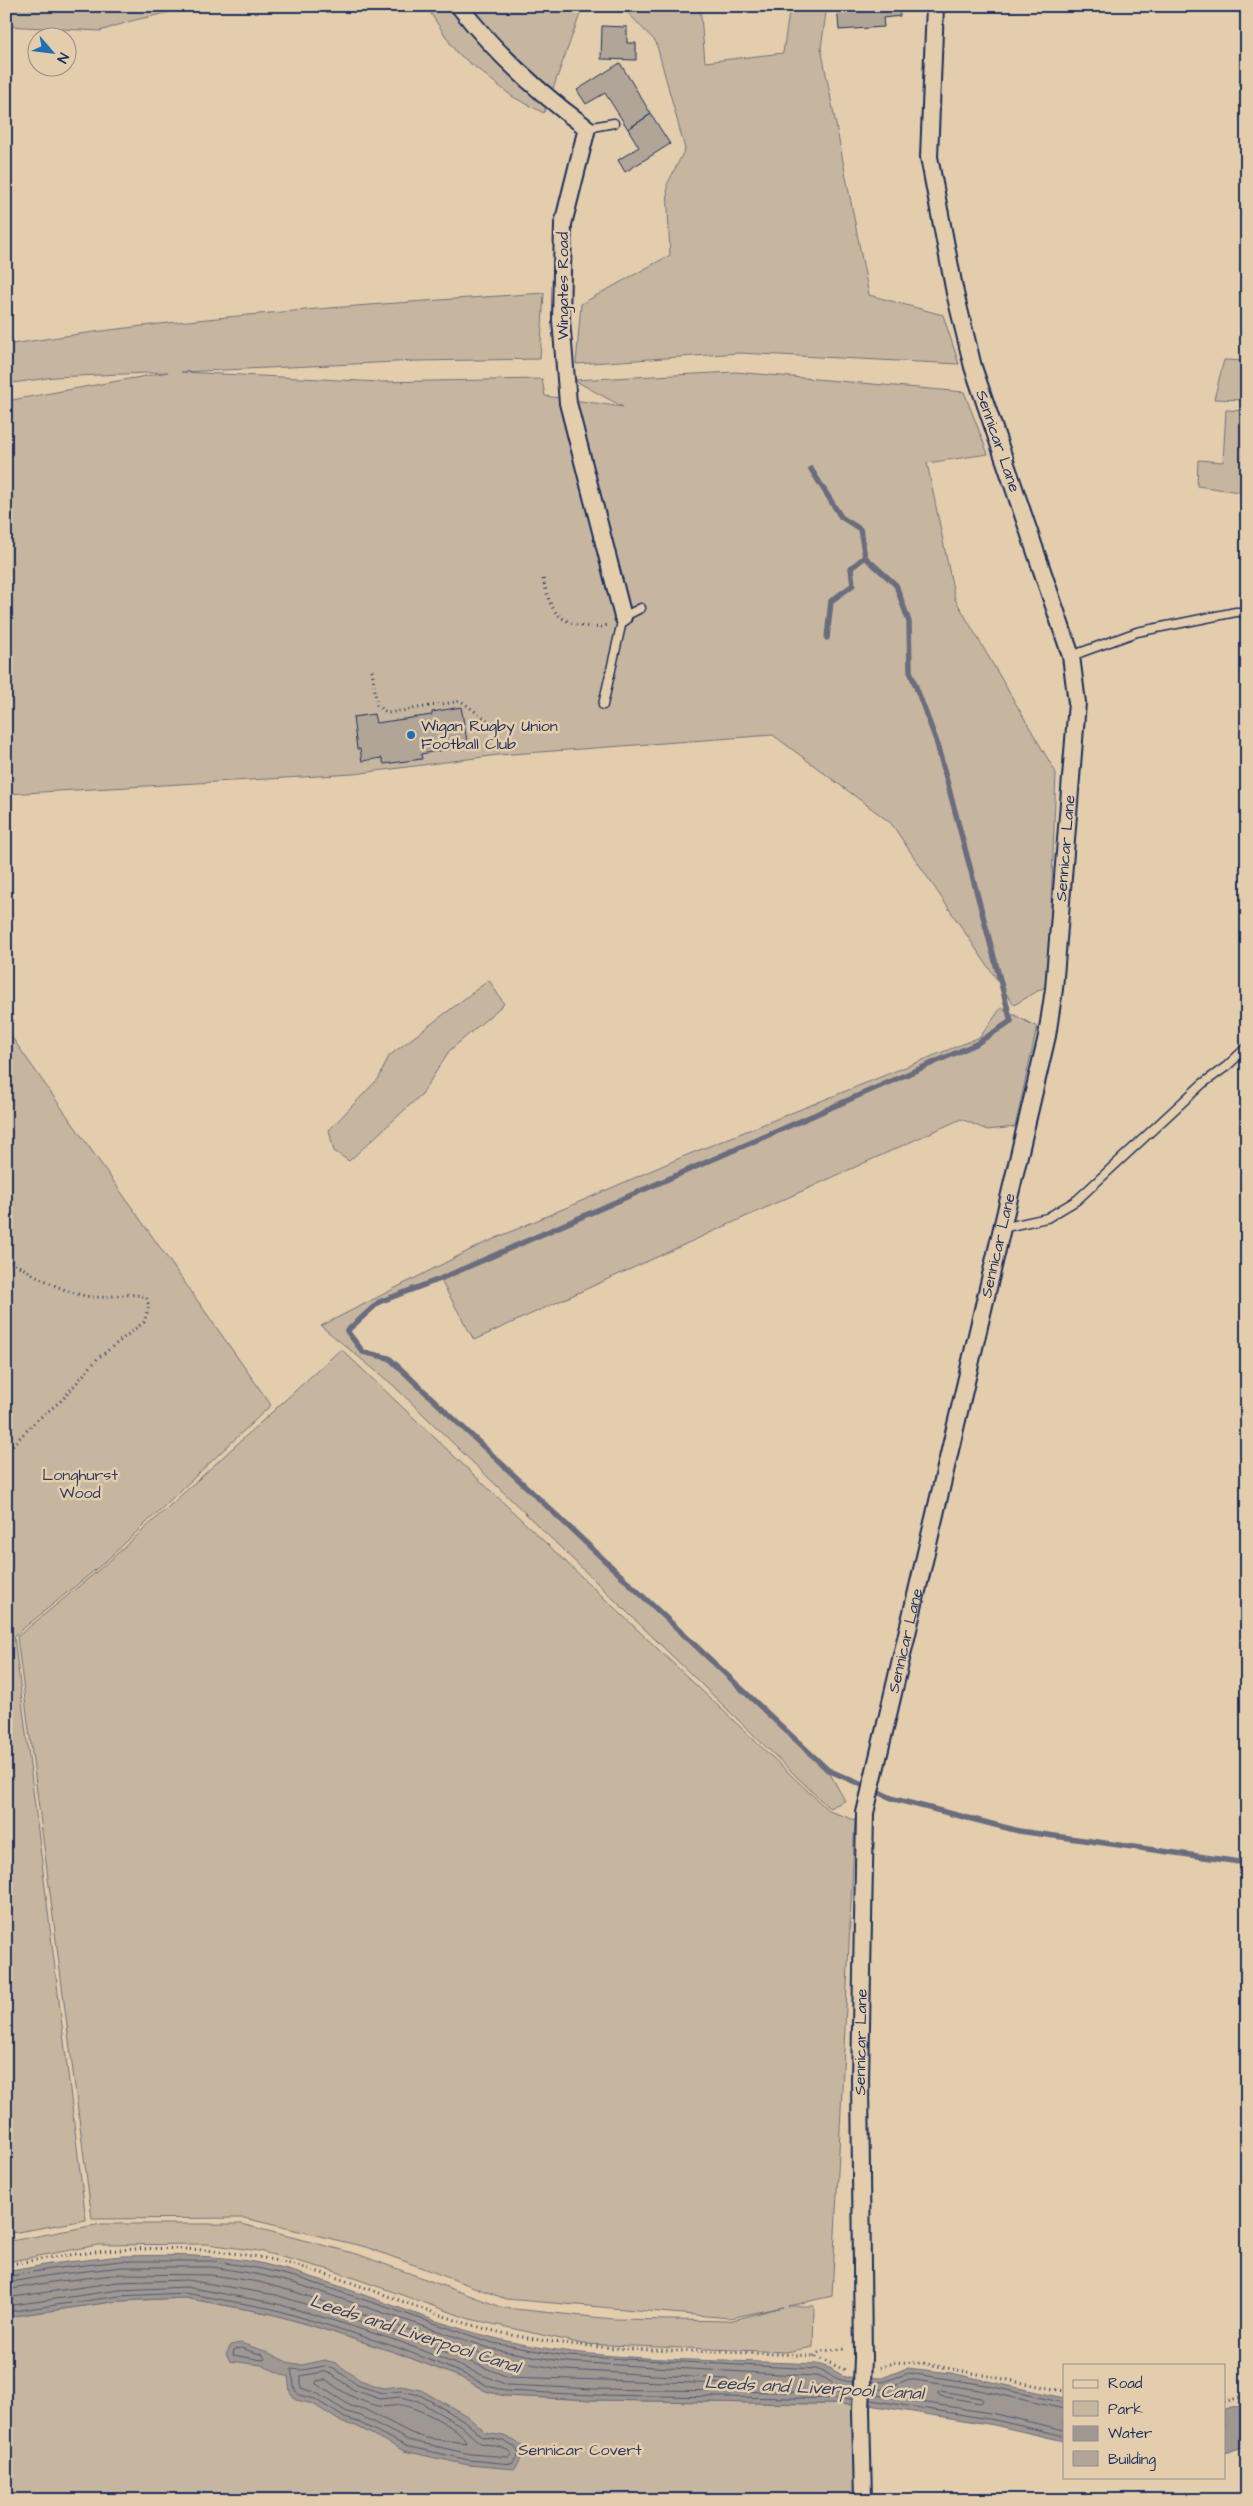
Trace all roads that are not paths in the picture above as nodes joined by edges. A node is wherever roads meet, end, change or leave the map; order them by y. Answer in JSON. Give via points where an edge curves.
{"nodes":[{"id":1,"x":458,"y":6,"type":"edge"},
{"id":2,"x":935,"y":6,"type":"edge"},
{"id":3,"x":614,"y":123,"type":"dead end"},
{"id":4,"x":587,"y":128,"type":"junction"},
{"id":5,"x":642,"y":608,"type":"dead end"},
{"id":6,"x":1247,"y":612,"type":"edge"},
{"id":7,"x":623,"y":617,"type":"junction"},
{"id":8,"x":1071,"y":656,"type":"junction"},
{"id":9,"x":603,"y":705,"type":"dead end"},
{"id":10,"x":1247,"y":1047,"type":"edge"},
{"id":11,"x":1002,"y":1228,"type":"junction"},
{"id":12,"x":863,"y":2500,"type":"edge"}],
"edges":[{"from":1,"to":4,"type":"street","via":[[540,93]]},
{"from":2,"to":8,"type":"street","name":"Sennicar Lane","via":[[929,157],[955,292],[973,367]]},
{"from":3,"to":4,"type":"lane"},
{"from":4,"to":7,"type":"street","name":"Wingates Road","via":[[563,224],[561,320],[568,403]]},
{"from":5,"to":7,"type":"lane"},
{"from":6,"to":8,"type":"lane","via":[[1137,632]]},
{"from":7,"to":9,"type":"lane"},
{"from":8,"to":11,"type":"street","name":"Sennicar Lane","via":[[1077,703],[1054,989]]},
{"from":10,"to":11,"type":"lane","via":[[1202,1084],[1077,1200],[1047,1218]]},
{"from":11,"to":12,"type":"street","name":"Sennicar Lane","bridge":true,"via":[[866,1813],[860,2080],[866,2359],[861,2410]]}]}
